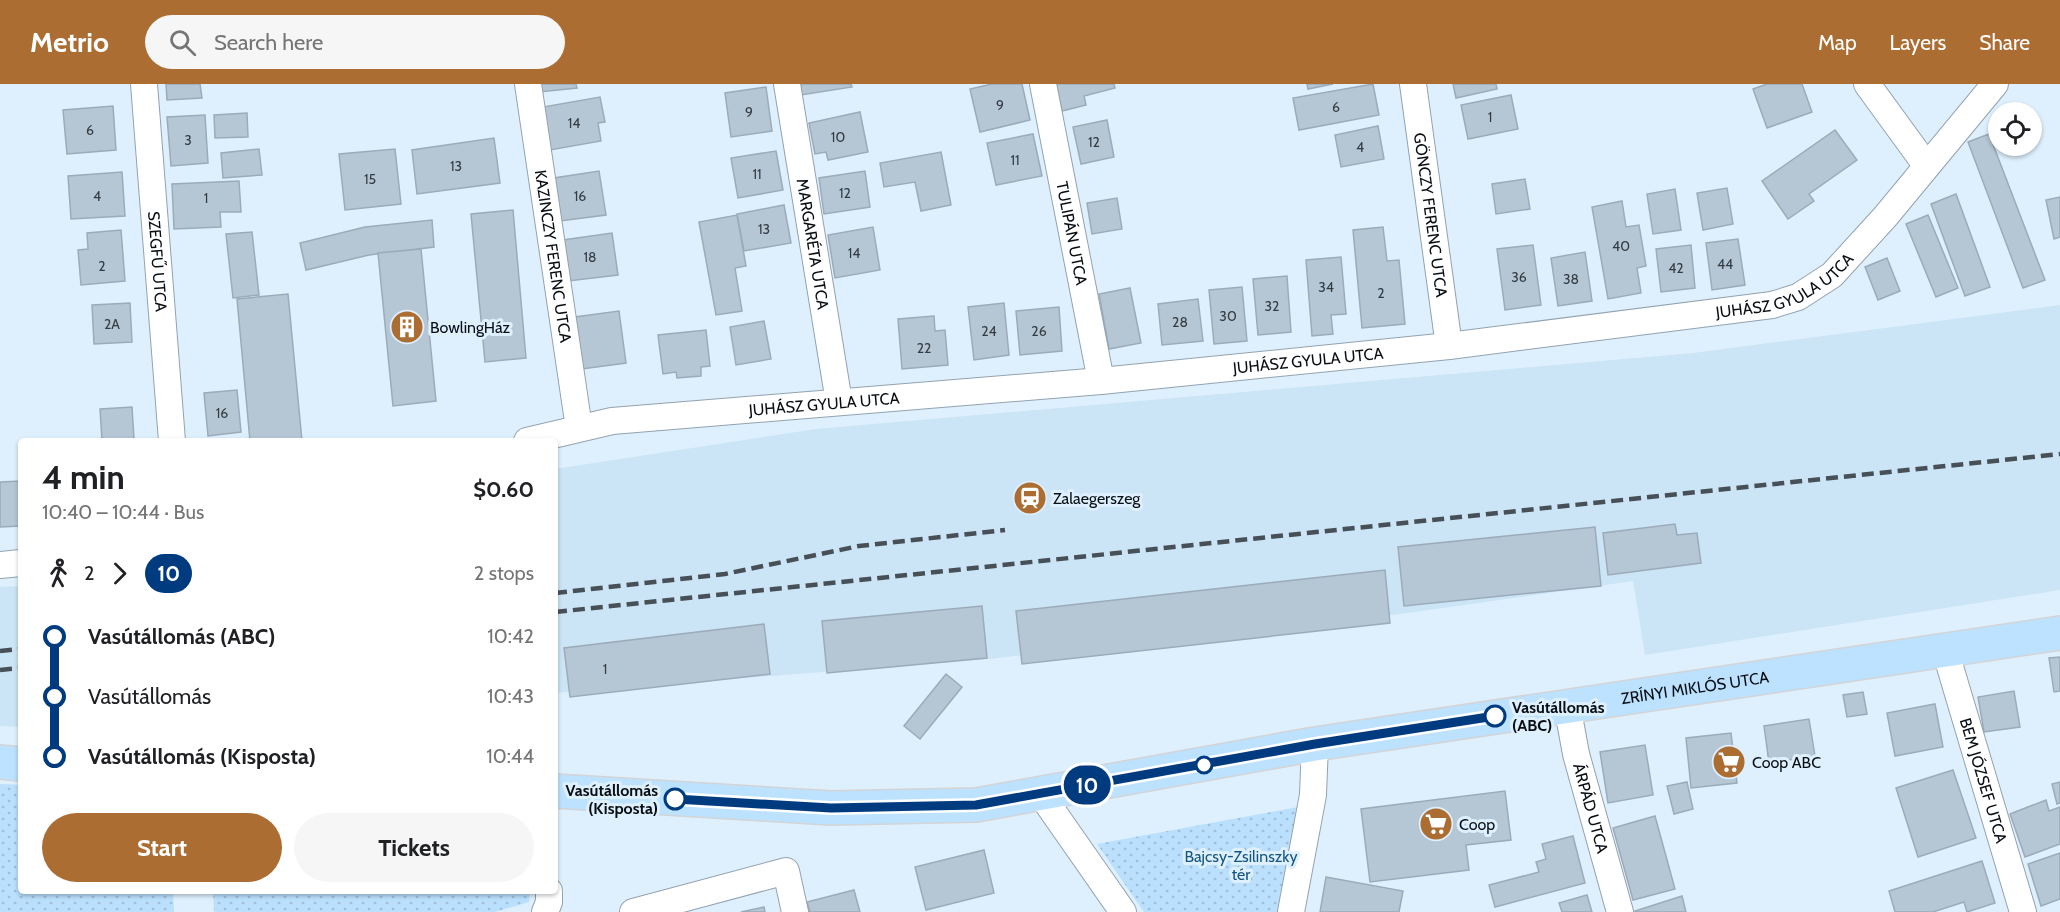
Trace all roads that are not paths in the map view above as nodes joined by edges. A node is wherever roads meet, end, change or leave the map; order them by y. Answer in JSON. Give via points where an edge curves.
{"nodes":[{"id":1,"x":144,"y":84,"type":"edge"},
{"id":2,"x":528,"y":84,"type":"edge"},
{"id":3,"x":787,"y":84,"type":"edge"},
{"id":4,"x":1043,"y":84,"type":"edge"},
{"id":5,"x":1413,"y":84,"type":"edge"},
{"id":6,"x":1867,"y":84,"type":"edge"},
{"id":7,"x":1995,"y":84,"type":"edge"},
{"id":8,"x":1926,"y":165,"type":"junction"},
{"id":9,"x":1449,"y":346,"type":"junction"},
{"id":10,"x":1101,"y":381,"type":"junction"},
{"id":11,"x":839,"y":402,"type":"junction"},
{"id":12,"x":579,"y":428,"type":"junction"},
{"id":13,"x":172,"y":438,"type":"edge"},
{"id":14,"x":538,"y":438,"type":"edge"},
{"id":15,"x":18,"y":562,"type":"edge"},
{"id":16,"x":0,"y":565,"type":"edge"},
{"id":17,"x":2060,"y":633,"type":"edge"},
{"id":18,"x":1945,"y":650,"type":"junction"},
{"id":19,"x":1567,"y":705,"type":"junction"},
{"id":20,"x":1315,"y":744,"type":"junction"},
{"id":21,"x":0,"y":762,"type":"edge"},
{"id":22,"x":18,"y":764,"type":"edge"},
{"id":23,"x":558,"y":791,"type":"edge"},
{"id":24,"x":1040,"y":793,"type":"junction"},
{"id":25,"x":549,"y":894,"type":"edge"},
{"id":26,"x":545,"y":912,"type":"edge"},
{"id":27,"x":633,"y":912,"type":"edge"},
{"id":28,"x":795,"y":912,"type":"edge"},
{"id":29,"x":1123,"y":912,"type":"edge"},
{"id":30,"x":1291,"y":912,"type":"edge"},
{"id":31,"x":1620,"y":912,"type":"edge"},
{"id":32,"x":2023,"y":912,"type":"edge"}],
"edges":[{"from":1,"to":13,"type":"street","name":"SZEGFŰ UTCA"},
{"from":2,"to":12,"type":"street","name":"KAZINCZY FERENC UTCA"},
{"from":3,"to":11,"type":"street","name":"MARGARÉTA UTCA"},
{"from":4,"to":10,"type":"street","name":"TULIPÁN UTCA"},
{"from":5,"to":9,"type":"street","name":"GÖNCZY FERENC UTCA"},
{"from":6,"to":8,"type":"street"},
{"from":7,"to":8,"type":"street","name":"JUHÁSZ GYULA UTCA"},
{"from":8,"to":9,"type":"street","name":"JUHÁSZ GYULA UTCA","via":[[1832,275],[1788,301]]},
{"from":9,"to":10,"type":"street","name":"JUHÁSZ GYULA UTCA"},
{"from":10,"to":11,"type":"street","name":"JUHÁSZ GYULA UTCA"},
{"from":11,"to":12,"type":"street","name":"JUHÁSZ GYULA UTCA","via":[[612,421]]},
{"from":12,"to":14,"type":"street","name":"JUHÁSZ GYULA UTCA"},
{"from":15,"to":16,"type":"street"},
{"from":17,"to":18,"type":"main road","name":"ZRÍNYI MIKLÓS UTCA"},
{"from":18,"to":19,"type":"main road","name":"ZRÍNYI MIKLÓS UTCA"},
{"from":18,"to":32,"type":"street","name":"BEM JÓZSEF UTCA"},
{"from":19,"to":20,"type":"main road","name":"ZRÍNYI MIKLÓS UTCA"},
{"from":19,"to":31,"type":"street","name":"ÁRPÁD UTCA","via":[[1576,754]]},
{"from":20,"to":24,"type":"main road","name":"ZRÍNYI MIKLÓS UTCA"},
{"from":20,"to":30,"type":"street","via":[[1313,795]]},
{"from":21,"to":22,"type":"main road"},
{"from":23,"to":24,"type":"main road","name":"ZRÍNYI MIKLÓS UTCA","via":[[831,808],[976,805]]},
{"from":24,"to":29,"type":"street"},
{"from":25,"to":26,"type":"street"},
{"from":27,"to":28,"type":"street","via":[[786,871]]}]}
